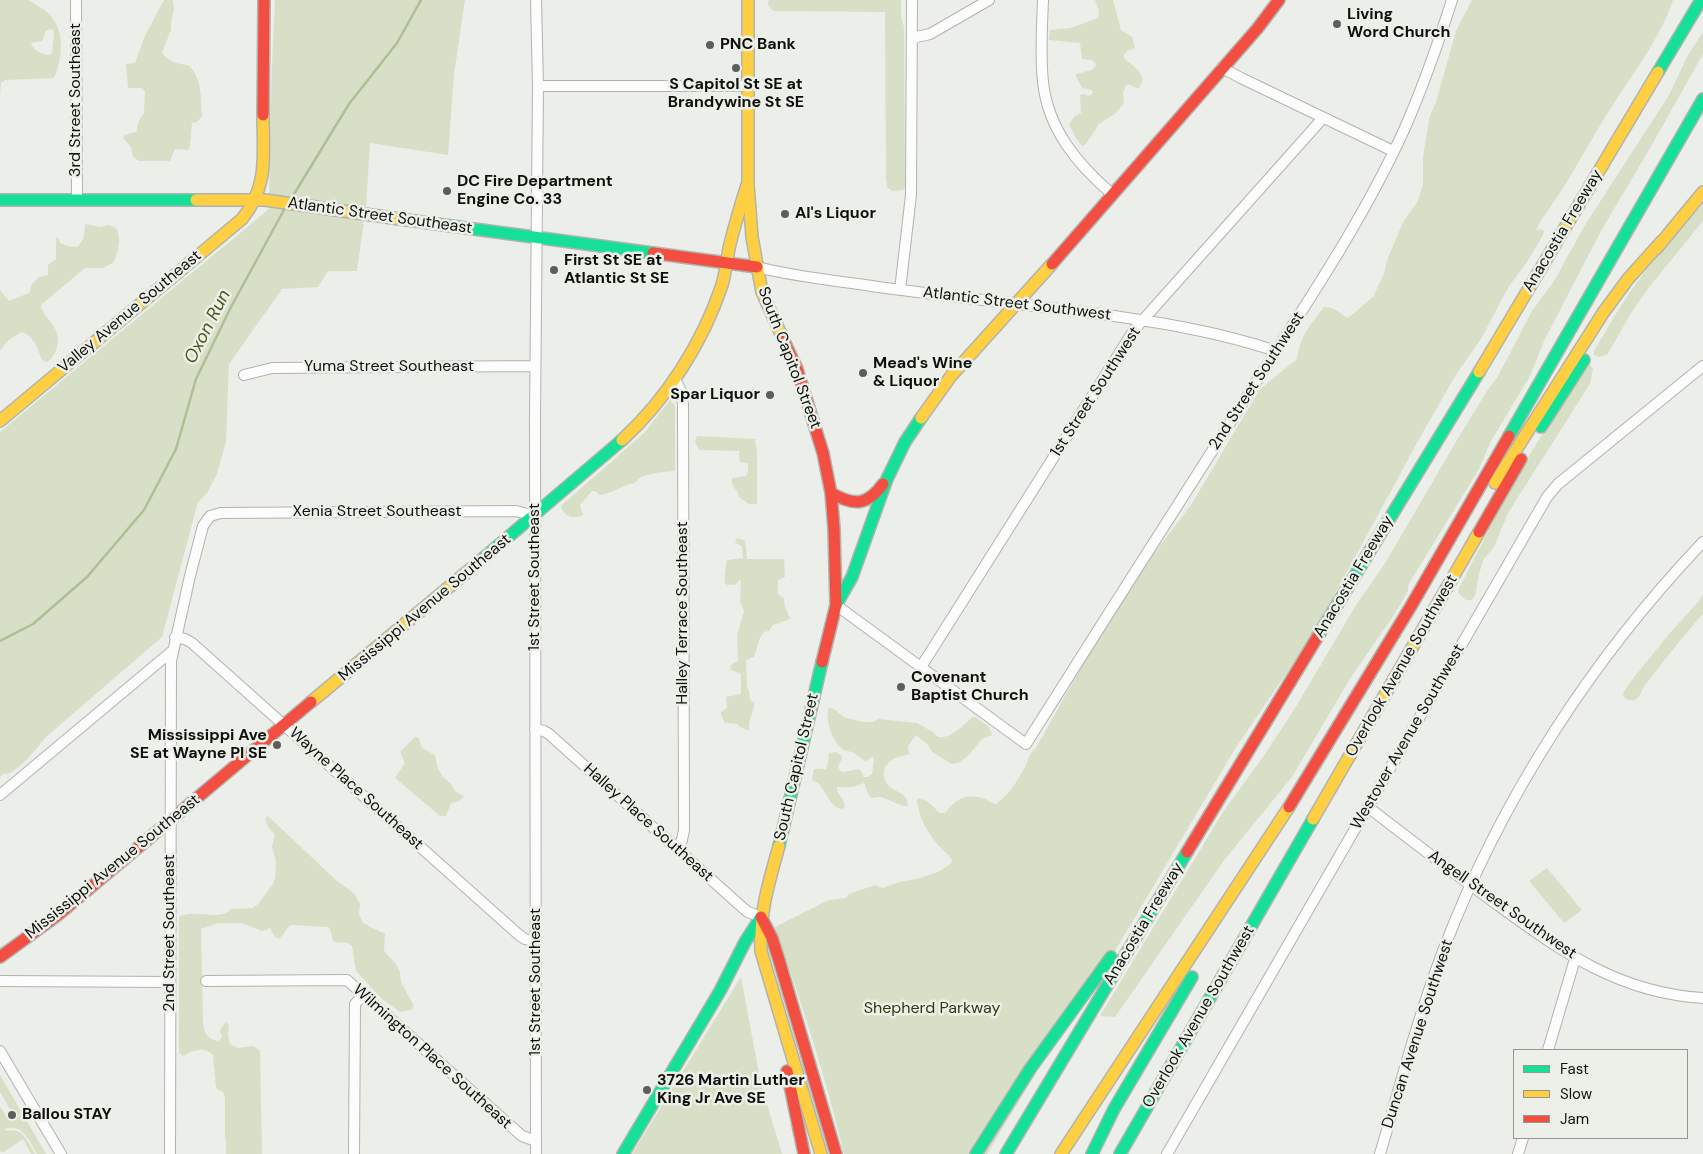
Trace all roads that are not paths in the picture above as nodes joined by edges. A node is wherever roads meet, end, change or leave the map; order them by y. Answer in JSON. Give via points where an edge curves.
{"nodes":[{"id":1,"x":76,"y":0,"type":"edge"},
{"id":2,"x":264,"y":0,"type":"edge"},
{"id":3,"x":536,"y":0,"type":"edge"},
{"id":4,"x":748,"y":0,"type":"edge"},
{"id":5,"x":912,"y":0,"type":"edge"},
{"id":6,"x":989,"y":0,"type":"edge"},
{"id":7,"x":1043,"y":0,"type":"edge"},
{"id":8,"x":1279,"y":0,"type":"edge"},
{"id":9,"x":1452,"y":0,"type":"edge"},
{"id":10,"x":1689,"y":0,"type":"edge"},
{"id":11,"x":1701,"y":0,"type":"edge"},
{"id":12,"x":912,"y":38,"type":"junction"},
{"id":13,"x":1222,"y":68,"type":"junction"},
{"id":14,"x":538,"y":86,"type":"junction"},
{"id":15,"x":748,"y":86,"type":"junction"},
{"id":16,"x":1703,"y":99,"type":"edge"},
{"id":17,"x":1323,"y":118,"type":"junction"},
{"id":18,"x":1623,"y":130,"type":"junction"},
{"id":19,"x":1393,"y":151,"type":"junction"},
{"id":20,"x":748,"y":184,"type":"junction"},
{"id":21,"x":1703,"y":192,"type":"edge"},
{"id":22,"x":1112,"y":194,"type":"junction"},
{"id":23,"x":0,"y":200,"type":"edge"},
{"id":24,"x":77,"y":200,"type":"junction"},
{"id":25,"x":256,"y":200,"type":"junction"},
{"id":26,"x":536,"y":238,"type":"junction"},
{"id":27,"x":1662,"y":241,"type":"junction"},
{"id":28,"x":726,"y":263,"type":"junction"},
{"id":29,"x":757,"y":266,"type":"junction"},
{"id":30,"x":900,"y":290,"type":"junction"},
{"id":31,"x":1017,"y":304,"type":"junction"},
{"id":32,"x":1144,"y":320,"type":"junction"},
{"id":33,"x":1276,"y":351,"type":"junction"},
{"id":34,"x":535,"y":366,"type":"junction"},
{"id":35,"x":1701,"y":372,"type":"edge"},
{"id":36,"x":244,"y":375,"type":"dead end"},
{"id":37,"x":675,"y":379,"type":"junction"},
{"id":38,"x":0,"y":421,"type":"edge"},
{"id":39,"x":887,"y":479,"type":"junction"},
{"id":40,"x":831,"y":493,"type":"junction"},
{"id":41,"x":218,"y":514,"type":"joint"},
{"id":42,"x":535,"y":516,"type":"junction"},
{"id":43,"x":1703,"y":542,"type":"edge"},
{"id":44,"x":836,"y":605,"type":"junction"},
{"id":45,"x":1411,"y":606,"type":"junction"},
{"id":46,"x":175,"y":637,"type":"junction"},
{"id":47,"x":172,"y":652,"type":"junction"},
{"id":48,"x":921,"y":667,"type":"junction"},
{"id":49,"x":285,"y":726,"type":"junction"},
{"id":50,"x":535,"y":730,"type":"junction"},
{"id":51,"x":0,"y":795,"type":"edge"},
{"id":52,"x":1368,"y":807,"type":"junction"},
{"id":53,"x":170,"y":822,"type":"junction"},
{"id":54,"x":1201,"y":830,"type":"junction"},
{"id":55,"x":678,"y":848,"type":"junction"},
{"id":56,"x":1244,"y":876,"type":"junction"},
{"id":57,"x":1471,"y":886,"type":"junction"},
{"id":58,"x":761,"y":917,"type":"junction"},
{"id":59,"x":536,"y":942,"type":"junction"},
{"id":60,"x":0,"y":957,"type":"edge"},
{"id":61,"x":1575,"y":959,"type":"junction"},
{"id":62,"x":0,"y":981,"type":"edge"},
{"id":63,"x":206,"y":981,"type":"dead end"},
{"id":64,"x":170,"y":982,"type":"junction"},
{"id":65,"x":363,"y":995,"type":"junction"},
{"id":66,"x":1703,"y":998,"type":"edge"},
{"id":67,"x":777,"y":1008,"type":"junction"},
{"id":68,"x":1548,"y":1049,"type":"edge"},
{"id":69,"x":0,"y":1051,"type":"edge"},
{"id":70,"x":1523,"y":1139,"type":"edge"},
{"id":71,"x":536,"y":1141,"type":"junction"},
{"id":72,"x":61,"y":1154,"type":"edge"},
{"id":73,"x":170,"y":1154,"type":"edge"},
{"id":74,"x":354,"y":1154,"type":"edge"},
{"id":75,"x":536,"y":1154,"type":"edge"},
{"id":76,"x":623,"y":1154,"type":"edge"},
{"id":77,"x":804,"y":1154,"type":"edge"},
{"id":78,"x":821,"y":1154,"type":"edge"},
{"id":79,"x":836,"y":1154,"type":"edge"},
{"id":80,"x":976,"y":1154,"type":"edge"},
{"id":81,"x":1006,"y":1154,"type":"edge"},
{"id":82,"x":1061,"y":1154,"type":"edge"},
{"id":83,"x":1092,"y":1154,"type":"edge"},
{"id":84,"x":1120,"y":1154,"type":"edge"},
{"id":85,"x":1167,"y":1154,"type":"edge"},
{"id":86,"x":1380,"y":1154,"type":"edge"},
{"id":87,"x":1518,"y":1154,"type":"edge"}],
"edges":[{"from":1,"to":24,"type":"street","name":"3rd Street Southeast"},
{"from":2,"to":25,"type":"main road","via":[[263,172]]},
{"from":3,"to":14,"type":"street","name":"1st Street Southeast"},
{"from":4,"to":15,"type":"main road","name":"South Capitol Street"},
{"from":5,"to":12,"type":"street"},
{"from":6,"to":12,"type":"street","via":[[930,34]]},
{"from":7,"to":22,"type":"street","via":[[1042,73],[1050,112],[1068,149]]},
{"from":8,"to":13,"type":"main road"},
{"from":9,"to":19,"type":"street","name":"2nd Street Southwest","via":[[1425,79]]},
{"from":10,"to":18,"type":"main road"},
{"from":11,"to":18,"type":"main road","name":"Anacostia Freeway"},
{"from":12,"to":30,"type":"street","via":[[912,195]]},
{"from":13,"to":17,"type":"street"},
{"from":13,"to":22,"type":"main road"},
{"from":14,"to":15,"type":"street"},
{"from":14,"to":26,"type":"street","name":"1st Street Southeast"},
{"from":15,"to":20,"type":"main road","name":"South Capitol Street"},
{"from":16,"to":45,"type":"main road"},
{"from":17,"to":19,"type":"street"},
{"from":17,"to":32,"type":"street","name":"1st Street Southwest"},
{"from":18,"to":54,"type":"main road","name":"Anacostia Freeway"},
{"from":19,"to":33,"type":"street","name":"2nd Street Southwest","via":[[1342,245]]},
{"from":20,"to":28,"type":"main road","name":"Mississippi Avenue Southeast"},
{"from":20,"to":29,"type":"main road","name":"South Capitol Street"},
{"from":21,"to":27,"type":"main road","name":"Overlook Avenue Southwest"},
{"from":22,"to":31,"type":"main road"},
{"from":23,"to":24,"type":"main road","name":"Atlantic Street Southeast"},
{"from":24,"to":25,"type":"main road","name":"Atlantic Street Southeast"},
{"from":25,"to":26,"type":"main road","name":"Atlantic Street Southeast"},
{"from":25,"to":38,"type":"main road","name":"Valley Avenue Southeast","via":[[242,219]]},
{"from":26,"to":28,"type":"main road","name":"Atlantic Street Southeast"},
{"from":26,"to":34,"type":"street","name":"1st Street Southeast"},
{"from":27,"to":45,"type":"main road","via":[[1603,313],[1447,558]]},
{"from":27,"to":84,"type":"main road","name":"Overlook Avenue Southwest","via":[[1619,300],[1503,489]]},
{"from":28,"to":29,"type":"main road","name":"Atlantic Street Southeast"},
{"from":28,"to":37,"type":"main road","name":"Mississippi Avenue Southeast","via":[[722,284],[705,325]]},
{"from":29,"to":30,"type":"street","name":"Atlantic Street Southwest","via":[[781,273]]},
{"from":29,"to":40,"type":"main road","name":"South Capitol Street","via":[[762,292],[808,400]]},
{"from":30,"to":31,"type":"street","name":"Atlantic Street Southwest"},
{"from":31,"to":32,"type":"street","name":"Atlantic Street Southwest"},
{"from":31,"to":39,"type":"main road","via":[[934,399],[905,442]]},
{"from":32,"to":33,"type":"street","name":"Atlantic Street Southwest","via":[[1229,337]]},
{"from":32,"to":48,"type":"street","name":"1st Street Southwest"},
{"from":33,"to":48,"type":"street","name":"2nd Street Southwest","via":[[1026,744]]},
{"from":34,"to":36,"type":"street","name":"Yuma Street Southeast","via":[[272,368]]},
{"from":34,"to":42,"type":"street","name":"1st Street Southeast"},
{"from":35,"to":52,"type":"street","name":"Westover Avenue Southwest","via":[[1550,492]]},
{"from":37,"to":42,"type":"main road","name":"Mississippi Avenue Southeast","via":[[623,440]]},
{"from":37,"to":55,"type":"street","name":"Halley Terrace Southeast","via":[[682,396],[683,413],[684,830]]},
{"from":39,"to":40,"type":"main road","via":[[864,502],[841,499]]},
{"from":39,"to":44,"type":"main road","via":[[852,577]]},
{"from":40,"to":44,"type":"main road","name":"South Capitol Street"},
{"from":41,"to":42,"type":"street","name":"Xenia Street Southeast","via":[[516,511]]},
{"from":41,"to":46,"type":"street","name":"2nd Street Southeast","via":[[203,526]]},
{"from":42,"to":49,"type":"main road","name":"Mississippi Avenue Southeast"},
{"from":42,"to":50,"type":"street","name":"1st Street Southeast"},
{"from":43,"to":57,"type":"street","name":"Duncan Avenue Southwest","via":[[1622,635],[1568,710],[1514,799]]},
{"from":44,"to":48,"type":"street"},
{"from":44,"to":58,"type":"main road","name":"South Capitol Street"},
{"from":45,"to":56,"type":"main road"},
{"from":46,"to":47,"type":"street","name":"2nd Street Southeast"},
{"from":46,"to":49,"type":"street","name":"Wayne Place Southeast","via":[[190,642]]},
{"from":47,"to":51,"type":"street"},
{"from":47,"to":53,"type":"street","name":"2nd Street Southeast"},
{"from":49,"to":53,"type":"main road","name":"Mississippi Avenue Southeast"},
{"from":49,"to":59,"type":"street","name":"Wayne Place Southeast","via":[[519,935]]},
{"from":50,"to":55,"type":"street","name":"Halley Place Southeast","via":[[546,732]]},
{"from":50,"to":59,"type":"street","name":"1st Street Southeast"},
{"from":52,"to":57,"type":"street","name":"Angell Street Southwest"},
{"from":52,"to":85,"type":"street","name":"Westover Avenue Southwest"},
{"from":53,"to":60,"type":"main road","name":"Mississippi Avenue Southeast","via":[[59,914]]},
{"from":53,"to":64,"type":"street","name":"2nd Street Southeast"},
{"from":54,"to":80,"type":"main road","via":[[1162,878],[1122,941],[1030,1069]]},
{"from":54,"to":81,"type":"main road","name":"Anacostia Freeway"},
{"from":55,"to":58,"type":"street","name":"Halley Place Southeast","via":[[743,908]]},
{"from":56,"to":82,"type":"main road"},
{"from":56,"to":83,"type":"main road","via":[[1223,924],[1122,1096]]},
{"from":57,"to":61,"type":"street","name":"Angell Street Southwest"},
{"from":57,"to":86,"type":"street","name":"Duncan Avenue Southwest","via":[[1432,982]]},
{"from":58,"to":67,"type":"main road","via":[[760,951]]},
{"from":58,"to":76,"type":"main road"},
{"from":58,"to":79,"type":"main road","via":[[777,952]]},
{"from":59,"to":71,"type":"street","name":"1st Street Southeast"},
{"from":61,"to":66,"type":"street","name":"Angell Street Southwest","via":[[1629,983],[1680,996]]},
{"from":61,"to":68,"type":"street"},
{"from":62,"to":64,"type":"street"},
{"from":63,"to":65,"type":"street","name":"Wilmington Place Southeast","via":[[347,980]]},
{"from":64,"to":73,"type":"street","name":"2nd Street Southeast"},
{"from":65,"to":71,"type":"street","name":"Wilmington Place Southeast","via":[[522,1136]]},
{"from":65,"to":74,"type":"street","via":[[355,1004]]},
{"from":67,"to":77,"type":"main road"},
{"from":67,"to":78,"type":"main road"},
{"from":69,"to":72,"type":"street"},
{"from":70,"to":87,"type":"street"},
{"from":71,"to":75,"type":"street","name":"1st Street Southeast"}]}
